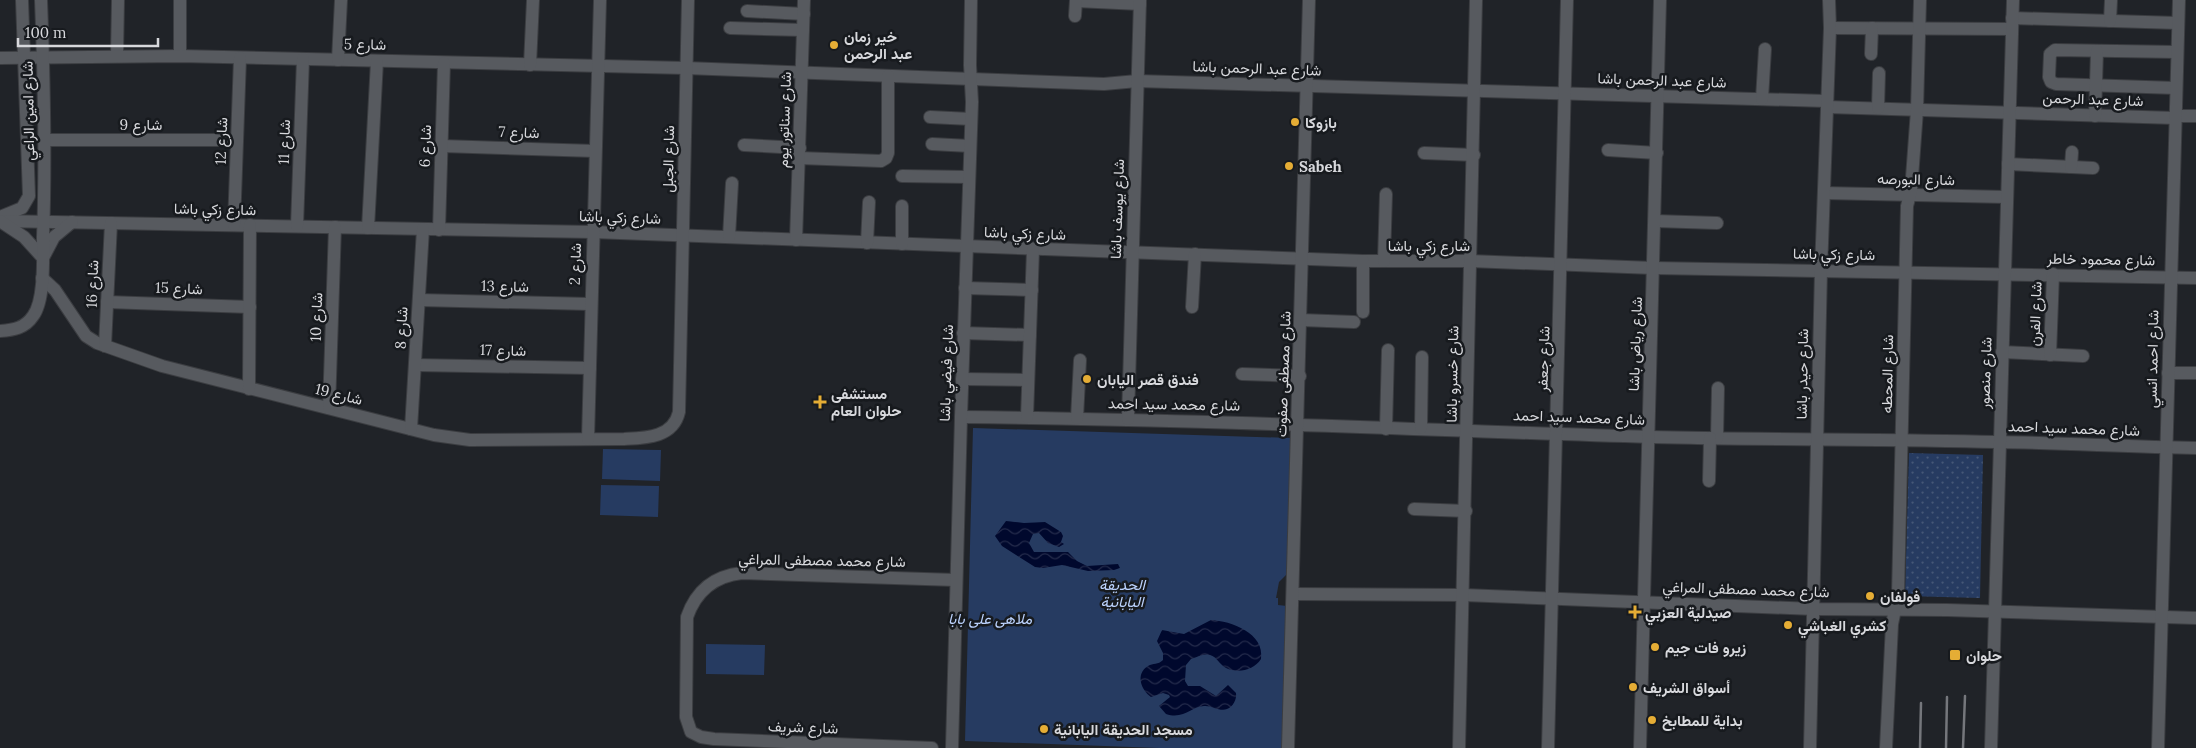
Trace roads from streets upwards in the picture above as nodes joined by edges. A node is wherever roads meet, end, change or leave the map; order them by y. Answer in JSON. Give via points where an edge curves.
{"nodes":[{"id":1,"x":22,"y":0,"type":"edge"},
{"id":2,"x":41,"y":0,"type":"edge"},
{"id":3,"x":118,"y":0,"type":"edge"},
{"id":4,"x":180,"y":0,"type":"edge"},
{"id":5,"x":341,"y":0,"type":"edge"},
{"id":6,"x":533,"y":0,"type":"edge"},
{"id":7,"x":600,"y":0,"type":"edge"},
{"id":8,"x":688,"y":0,"type":"edge"},
{"id":9,"x":804,"y":0,"type":"edge"},
{"id":10,"x":971,"y":0,"type":"edge"},
{"id":11,"x":1309,"y":0,"type":"edge"},
{"id":12,"x":1476,"y":0,"type":"edge"},
{"id":13,"x":1567,"y":0,"type":"edge"},
{"id":14,"x":1660,"y":0,"type":"edge"},
{"id":15,"x":1829,"y":0,"type":"edge"},
{"id":16,"x":1920,"y":0,"type":"edge"},
{"id":17,"x":2013,"y":0,"type":"edge"},
{"id":18,"x":2111,"y":0,"type":"edge"},
{"id":19,"x":2179,"y":0,"type":"edge"},
{"id":20,"x":1076,"y":1,"type":"edge"},
{"id":21,"x":1140,"y":2,"type":"edge"},
{"id":22,"x":747,"y":11,"type":"dead end"},
{"id":23,"x":804,"y":14,"type":"junction"},
{"id":24,"x":1075,"y":16,"type":"dead end"},
{"id":25,"x":2110,"y":21,"type":"junction"},
{"id":26,"x":2178,"y":23,"type":"junction"},
{"id":27,"x":2012,"y":24,"type":"junction"},
{"id":28,"x":730,"y":28,"type":"dead end"},
{"id":29,"x":1830,"y":28,"type":"junction"},
{"id":30,"x":1872,"y":28,"type":"junction"},
{"id":31,"x":1919,"y":28,"type":"junction"},
{"id":32,"x":803,"y":30,"type":"junction"},
{"id":33,"x":1765,"y":49,"type":"dead end"},
{"id":34,"x":2097,"y":51,"type":"junction"},
{"id":35,"x":2177,"y":52,"type":"junction"},
{"id":36,"x":1871,"y":54,"type":"dead end"},
{"id":37,"x":117,"y":55,"type":"junction"},
{"id":38,"x":180,"y":56,"type":"junction"},
{"id":39,"x":24,"y":57,"type":"junction"},
{"id":40,"x":43,"y":57,"type":"junction"},
{"id":41,"x":0,"y":58,"type":"edge"},
{"id":42,"x":240,"y":58,"type":"junction"},
{"id":43,"x":304,"y":59,"type":"junction"},
{"id":44,"x":338,"y":60,"type":"junction"},
{"id":45,"x":377,"y":61,"type":"junction"},
{"id":46,"x":444,"y":63,"type":"junction"},
{"id":47,"x":530,"y":64,"type":"junction"},
{"id":48,"x":598,"y":66,"type":"junction"},
{"id":49,"x":686,"y":68,"type":"junction"},
{"id":50,"x":802,"y":72,"type":"junction"},
{"id":51,"x":1879,"y":73,"type":"dead end"},
{"id":52,"x":888,"y":76,"type":"junction"},
{"id":53,"x":971,"y":79,"type":"junction"},
{"id":54,"x":1137,"y":81,"type":"junction"},
{"id":55,"x":2096,"y":85,"type":"junction"},
{"id":56,"x":1307,"y":86,"type":"junction"},
{"id":57,"x":2176,"y":88,"type":"junction"},
{"id":58,"x":1474,"y":91,"type":"junction"},
{"id":59,"x":1565,"y":94,"type":"junction"},
{"id":60,"x":1658,"y":96,"type":"junction"},
{"id":61,"x":1762,"y":99,"type":"junction"},
{"id":62,"x":1826,"y":104,"type":"junction"},
{"id":63,"x":1878,"y":108,"type":"junction"},
{"id":64,"x":1917,"y":110,"type":"junction"},
{"id":65,"x":2010,"y":113,"type":"junction"},
{"id":66,"x":2095,"y":116,"type":"junction"},
{"id":67,"x":2196,"y":116,"type":"edge"},
{"id":68,"x":930,"y":117,"type":"dead end"},
{"id":69,"x":2175,"y":117,"type":"junction"},
{"id":70,"x":971,"y":119,"type":"junction"},
{"id":71,"x":45,"y":140,"type":"junction"},
{"id":72,"x":237,"y":140,"type":"junction"},
{"id":73,"x":932,"y":144,"type":"dead end"},
{"id":74,"x":744,"y":145,"type":"dead end"},
{"id":75,"x":442,"y":146,"type":"junction"},
{"id":76,"x":970,"y":146,"type":"junction"},
{"id":77,"x":1608,"y":150,"type":"dead end"},
{"id":78,"x":595,"y":151,"type":"junction"},
{"id":79,"x":2072,"y":152,"type":"dead end"},
{"id":80,"x":800,"y":153,"type":"junction"},
{"id":81,"x":1424,"y":153,"type":"dead end"},
{"id":82,"x":1657,"y":153,"type":"junction"},
{"id":83,"x":1474,"y":155,"type":"junction"},
{"id":84,"x":2008,"y":164,"type":"junction"},
{"id":85,"x":2071,"y":167,"type":"junction"},
{"id":86,"x":2093,"y":168,"type":"dead end"},
{"id":87,"x":902,"y":176,"type":"dead end"},
{"id":88,"x":969,"y":176,"type":"junction"},
{"id":89,"x":732,"y":183,"type":"dead end"},
{"id":90,"x":1824,"y":193,"type":"junction"},
{"id":91,"x":1386,"y":194,"type":"dead end"},
{"id":92,"x":1910,"y":195,"type":"junction"},
{"id":93,"x":2007,"y":197,"type":"junction"},
{"id":94,"x":869,"y":202,"type":"dead end"},
{"id":95,"x":902,"y":206,"type":"dead end"},
{"id":96,"x":0,"y":219,"type":"edge"},
{"id":97,"x":44,"y":221,"type":"junction"},
{"id":98,"x":1655,"y":221,"type":"junction"},
{"id":99,"x":72,"y":222,"type":"junction"},
{"id":100,"x":111,"y":223,"type":"junction"},
{"id":101,"x":1717,"y":223,"type":"dead end"},
{"id":102,"x":234,"y":225,"type":"junction"},
{"id":103,"x":250,"y":225,"type":"junction"},
{"id":104,"x":297,"y":226,"type":"junction"},
{"id":105,"x":335,"y":227,"type":"junction"},
{"id":106,"x":368,"y":228,"type":"junction"},
{"id":107,"x":423,"y":229,"type":"junction"},
{"id":108,"x":439,"y":230,"type":"junction"},
{"id":109,"x":593,"y":232,"type":"junction"},
{"id":110,"x":683,"y":236,"type":"junction"},
{"id":111,"x":729,"y":237,"type":"junction"},
{"id":112,"x":796,"y":240,"type":"junction"},
{"id":113,"x":867,"y":243,"type":"junction"},
{"id":114,"x":902,"y":244,"type":"junction"},
{"id":115,"x":967,"y":246,"type":"junction"},
{"id":116,"x":1033,"y":250,"type":"junction"},
{"id":117,"x":1132,"y":252,"type":"junction"},
{"id":118,"x":1195,"y":254,"type":"junction"},
{"id":119,"x":43,"y":258,"type":"junction"},
{"id":120,"x":1302,"y":258,"type":"junction"},
{"id":121,"x":1363,"y":261,"type":"junction"},
{"id":122,"x":1384,"y":261,"type":"junction"},
{"id":123,"x":1470,"y":261,"type":"junction"},
{"id":124,"x":1562,"y":264,"type":"junction"},
{"id":125,"x":1654,"y":268,"type":"junction"},
{"id":126,"x":1821,"y":270,"type":"junction"},
{"id":127,"x":1906,"y":272,"type":"junction"},
{"id":128,"x":2005,"y":273,"type":"junction"},
{"id":129,"x":2053,"y":274,"type":"junction"},
{"id":130,"x":2170,"y":277,"type":"junction"},
{"id":131,"x":42,"y":278,"type":"junction"},
{"id":132,"x":2196,"y":278,"type":"edge"},
{"id":133,"x":965,"y":288,"type":"junction"},
{"id":134,"x":1032,"y":290,"type":"junction"},
{"id":135,"x":419,"y":300,"type":"junction"},
{"id":136,"x":108,"y":302,"type":"junction"},
{"id":137,"x":590,"y":304,"type":"junction"},
{"id":138,"x":250,"y":307,"type":"junction"},
{"id":139,"x":1192,"y":307,"type":"dead end"},
{"id":140,"x":1363,"y":312,"type":"dead end"},
{"id":141,"x":1302,"y":320,"type":"junction"},
{"id":142,"x":1354,"y":322,"type":"dead end"},
{"id":143,"x":0,"y":331,"type":"edge"},
{"id":144,"x":963,"y":333,"type":"junction"},
{"id":145,"x":1030,"y":335,"type":"junction"},
{"id":146,"x":106,"y":346,"type":"junction"},
{"id":147,"x":1388,"y":350,"type":"dead end"},
{"id":148,"x":2002,"y":352,"type":"junction"},
{"id":149,"x":2050,"y":355,"type":"junction"},
{"id":150,"x":2083,"y":356,"type":"dead end"},
{"id":151,"x":1422,"y":357,"type":"dead end"},
{"id":152,"x":1080,"y":360,"type":"dead end"},
{"id":153,"x":415,"y":365,"type":"junction"},
{"id":154,"x":590,"y":368,"type":"junction"},
{"id":155,"x":2168,"y":373,"type":"junction"},
{"id":156,"x":1242,"y":374,"type":"dead end"},
{"id":157,"x":2196,"y":374,"type":"edge"},
{"id":158,"x":1300,"y":376,"type":"junction"},
{"id":159,"x":962,"y":379,"type":"junction"},
{"id":160,"x":1028,"y":380,"type":"junction"},
{"id":161,"x":1718,"y":388,"type":"dead end"},
{"id":162,"x":249,"y":389,"type":"junction"},
{"id":163,"x":330,"y":408,"type":"junction"},
{"id":164,"x":961,"y":417,"type":"junction"},
{"id":165,"x":1027,"y":417,"type":"junction"},
{"id":166,"x":1077,"y":418,"type":"junction"},
{"id":167,"x":1128,"y":419,"type":"junction"},
{"id":168,"x":1298,"y":423,"type":"junction"},
{"id":169,"x":1421,"y":428,"type":"junction"},
{"id":170,"x":411,"y":429,"type":"junction"},
{"id":171,"x":1386,"y":429,"type":"junction"},
{"id":172,"x":1467,"y":429,"type":"junction"},
{"id":173,"x":665,"y":432,"type":"joint"},
{"id":174,"x":1556,"y":433,"type":"junction"},
{"id":175,"x":1648,"y":436,"type":"junction"},
{"id":176,"x":1713,"y":438,"type":"junction"},
{"id":177,"x":588,"y":439,"type":"junction"},
{"id":178,"x":1817,"y":439,"type":"junction"},
{"id":179,"x":1902,"y":440,"type":"junction"},
{"id":180,"x":1999,"y":442,"type":"junction"},
{"id":181,"x":2166,"y":447,"type":"junction"},
{"id":182,"x":2196,"y":448,"type":"edge"},
{"id":183,"x":1709,"y":481,"type":"dead end"},
{"id":184,"x":1414,"y":509,"type":"dead end"},
{"id":185,"x":1466,"y":511,"type":"junction"},
{"id":186,"x":956,"y":580,"type":"junction"},
{"id":187,"x":1294,"y":594,"type":"junction"},
{"id":188,"x":1464,"y":596,"type":"junction"},
{"id":189,"x":1551,"y":598,"type":"junction"},
{"id":190,"x":1644,"y":602,"type":"junction"},
{"id":191,"x":1814,"y":609,"type":"junction"},
{"id":192,"x":1896,"y":609,"type":"junction"},
{"id":193,"x":1995,"y":612,"type":"junction"},
{"id":194,"x":2161,"y":617,"type":"junction"},
{"id":195,"x":2196,"y":618,"type":"edge"},
{"id":196,"x":686,"y":717,"type":"joint"},
{"id":197,"x":932,"y":748,"type":"edge"},
{"id":198,"x":952,"y":748,"type":"edge"},
{"id":199,"x":1288,"y":748,"type":"edge"},
{"id":200,"x":1459,"y":748,"type":"edge"},
{"id":201,"x":1548,"y":748,"type":"edge"},
{"id":202,"x":1640,"y":748,"type":"edge"},
{"id":203,"x":1810,"y":748,"type":"edge"},
{"id":204,"x":1886,"y":748,"type":"edge"},
{"id":205,"x":1991,"y":748,"type":"edge"},
{"id":206,"x":2158,"y":748,"type":"edge"}],
"edges":[{"from":1,"to":39,"type":"street","name":"شارع امين الراعي"},
{"from":2,"to":40,"type":"street","name":"شارع امين الراعي"},
{"from":3,"to":37,"type":"street"},
{"from":4,"to":38,"type":"street"},
{"from":5,"to":44,"type":"street"},
{"from":6,"to":47,"type":"street"},
{"from":7,"to":48,"type":"street","name":"شارع 2"},
{"from":8,"to":49,"type":"street","name":"شارع الجبل"},
{"from":9,"to":23,"type":"street","name":"شارع سناتور يوم"},
{"from":10,"to":53,"type":"street","name":"شارع فيضي باشا"},
{"from":11,"to":56,"type":"street","name":"شارع مصطفى صفوت"},
{"from":12,"to":58,"type":"street","name":"شارع خسرو باشا"},
{"from":13,"to":59,"type":"street","name":"شارع جعفر"},
{"from":14,"to":60,"type":"street","name":"شارع رياض باشا"},
{"from":15,"to":29,"type":"street","name":"شارع حيدر باشا"},
{"from":16,"to":31,"type":"street","name":"شارع المحطه"},
{"from":17,"to":27,"type":"street","name":"شارع منصور"},
{"from":18,"to":25,"type":"street"},
{"from":19,"to":26,"type":"street","name":"شارع احمد انسي"},
{"from":20,"to":21,"type":"street"},
{"from":20,"to":24,"type":"street"},
{"from":21,"to":54,"type":"street","name":"شارع يوسف باشا"},
{"from":22,"to":23,"type":"street"},
{"from":23,"to":32,"type":"street","name":"شارع سناتور يوم"},
{"from":25,"to":26,"type":"street"},
{"from":25,"to":27,"type":"street"},
{"from":26,"to":35,"type":"street","name":"شارع احمد انسي"},
{"from":27,"to":31,"type":"street"},
{"from":27,"to":65,"type":"street","name":"شارع منصور"},
{"from":28,"to":32,"type":"street"},
{"from":29,"to":30,"type":"street"},
{"from":29,"to":62,"type":"street","name":"شارع حيدر باشا"},
{"from":30,"to":31,"type":"street"},
{"from":30,"to":36,"type":"street"},
{"from":31,"to":64,"type":"street","name":"شارع المحطه"},
{"from":32,"to":50,"type":"street","name":"شارع سناتور يوم"},
{"from":33,"to":61,"type":"street"},
{"from":34,"to":35,"type":"street"},
{"from":34,"to":55,"type":"street"},
{"from":34,"to":55,"type":"street","via":[[2053,50],[2049,77],[2054,83]]},
{"from":35,"to":57,"type":"street","name":"شارع احمد انسي"},
{"from":37,"to":38,"type":"street","name":"شارع 5"},
{"from":37,"to":40,"type":"street","name":"شارع 5"},
{"from":38,"to":42,"type":"street","name":"شارع 5"},
{"from":39,"to":40,"type":"street","name":"شارع 5"},
{"from":39,"to":41,"type":"street","name":"شارع 5"},
{"from":39,"to":96,"type":"street","name":"شارع امين الراعي","via":[[29,196],[22,208]]},
{"from":40,"to":71,"type":"street","name":"شارع امين الراعي"},
{"from":42,"to":43,"type":"street","name":"شارع 5"},
{"from":42,"to":72,"type":"street","name":"شارع 12"},
{"from":43,"to":44,"type":"street","name":"شارع 5"},
{"from":43,"to":104,"type":"street","name":"شارع 11"},
{"from":44,"to":45,"type":"street","name":"شارع 5"},
{"from":45,"to":46,"type":"street","name":"شارع 5"},
{"from":45,"to":106,"type":"street"},
{"from":46,"to":47,"type":"street","name":"شارع 5"},
{"from":46,"to":75,"type":"street","name":"شارع 6"},
{"from":47,"to":48,"type":"street","name":"شارع 5"},
{"from":48,"to":49,"type":"street","name":"شارع 5"},
{"from":48,"to":78,"type":"street","name":"شارع 2"},
{"from":49,"to":50,"type":"street","name":"شارع عبد الرحمن باشا"},
{"from":49,"to":110,"type":"street","name":"شارع الجبل"},
{"from":50,"to":52,"type":"street","name":"شارع عبد الرحمن باشا"},
{"from":50,"to":80,"type":"street","name":"شارع سناتور يوم"},
{"from":51,"to":63,"type":"street"},
{"from":52,"to":53,"type":"street","name":"شارع عبد الرحمن باشا"},
{"from":52,"to":80,"type":"street","via":[[886,158],[881,161]]},
{"from":53,"to":54,"type":"street","name":"شارع عبد الرحمن باشا","via":[[1118,84]]},
{"from":53,"to":70,"type":"street","name":"شارع فيضي باشا"},
{"from":54,"to":56,"type":"street","name":"شارع عبد الرحمن باشا"},
{"from":54,"to":117,"type":"street","name":"شارع يوسف باشا"},
{"from":55,"to":57,"type":"street"},
{"from":55,"to":66,"type":"street"},
{"from":56,"to":58,"type":"street","name":"شارع عبد الرحمن باشا"},
{"from":56,"to":120,"type":"street","name":"شارع مصطفى صفوت"},
{"from":57,"to":69,"type":"street","name":"شارع احمد انسي"},
{"from":58,"to":59,"type":"street","name":"شارع عبد الرحمن باشا"},
{"from":58,"to":83,"type":"street","name":"شارع خسرو باشا"},
{"from":59,"to":60,"type":"street","name":"شارع عبد الرحمن باشا"},
{"from":59,"to":124,"type":"street","name":"شارع جعفر"},
{"from":60,"to":61,"type":"street","name":"شارع عبد الرحمن باشا"},
{"from":60,"to":82,"type":"street","name":"شارع رياض باشا"},
{"from":61,"to":62,"type":"street","name":"شارع عبد الرحمن باشا"},
{"from":62,"to":63,"type":"street","name":"شارع عبد الرحمن باشا"},
{"from":62,"to":90,"type":"street","name":"شارع حيدر باشا"},
{"from":63,"to":64,"type":"street","name":"شارع عبد الرحمن باشا"},
{"from":64,"to":65,"type":"street","name":"شارع عبد الرحمن باشا"},
{"from":64,"to":92,"type":"street","name":"شارع المحطه"},
{"from":65,"to":66,"type":"street","name":"شارع عبد الرحمن"},
{"from":65,"to":84,"type":"street","name":"شارع منصور"},
{"from":66,"to":69,"type":"street","name":"شارع عبد الرحمن"},
{"from":67,"to":69,"type":"street","name":"شارع عبد الرحمن"},
{"from":68,"to":70,"type":"street"},
{"from":69,"to":130,"type":"street","name":"شارع احمد انسي"},
{"from":70,"to":76,"type":"street","name":"شارع فيضي باشا"},
{"from":71,"to":72,"type":"street","name":"شارع 9"},
{"from":71,"to":97,"type":"street","name":"شارع امين الراعي"},
{"from":72,"to":102,"type":"street","name":"شارع 12"},
{"from":73,"to":76,"type":"street"},
{"from":74,"to":80,"type":"street"},
{"from":75,"to":78,"type":"street","name":"شارع 7"},
{"from":75,"to":108,"type":"street","name":"شارع 6"},
{"from":76,"to":88,"type":"street","name":"شارع فيضي باشا"},
{"from":77,"to":82,"type":"street"},
{"from":78,"to":109,"type":"street","name":"شارع 2"},
{"from":79,"to":85,"type":"street"},
{"from":80,"to":112,"type":"street","name":"شارع سناتور يوم"},
{"from":81,"to":83,"type":"street"},
{"from":82,"to":98,"type":"street","name":"شارع رياض باشا"},
{"from":83,"to":123,"type":"street","name":"شارع خسرو باشا"},
{"from":84,"to":85,"type":"street"},
{"from":84,"to":93,"type":"street","name":"شارع منصور"},
{"from":85,"to":86,"type":"street"},
{"from":87,"to":88,"type":"street"},
{"from":88,"to":115,"type":"street","name":"شارع فيضي باشا"},
{"from":89,"to":111,"type":"street"},
{"from":90,"to":92,"type":"street","name":"شارع البورصه"},
{"from":90,"to":126,"type":"street","name":"شارع حيدر باشا"},
{"from":91,"to":122,"type":"street"},
{"from":92,"to":93,"type":"street","name":"شارع البورصه"},
{"from":92,"to":127,"type":"street","name":"شارع المحطه"},
{"from":93,"to":128,"type":"street","name":"شارع منصور"},
{"from":94,"to":113,"type":"street"},
{"from":95,"to":114,"type":"street"},
{"from":96,"to":97,"type":"street","name":"شارع زكي باشا"},
{"from":96,"to":119,"type":"street","via":[[24,237]]},
{"from":97,"to":99,"type":"street","name":"شارع زكي باشا"},
{"from":97,"to":119,"type":"street","name":"شارع امين الراعي"},
{"from":98,"to":101,"type":"street"},
{"from":98,"to":125,"type":"street","name":"شارع رياض باشا"},
{"from":99,"to":100,"type":"street","name":"شارع زكي باشا"},
{"from":99,"to":119,"type":"street","via":[[54,237]]},
{"from":100,"to":102,"type":"street","name":"شارع زكي باشا"},
{"from":100,"to":136,"type":"street","name":"شارع 16"},
{"from":102,"to":103,"type":"street","name":"شارع زكي باشا"},
{"from":103,"to":104,"type":"street","name":"شارع زكي باشا"},
{"from":103,"to":138,"type":"street"},
{"from":104,"to":105,"type":"street","name":"شارع زكي باشا"},
{"from":105,"to":106,"type":"street","name":"شارع زكي باشا"},
{"from":105,"to":163,"type":"street","name":"شارع 10"},
{"from":106,"to":107,"type":"street","name":"شارع زكي باشا"},
{"from":107,"to":108,"type":"street","name":"شارع زكي باشا"},
{"from":107,"to":135,"type":"street","name":"شارع 8"},
{"from":108,"to":109,"type":"street","name":"شارع زكي باشا"},
{"from":109,"to":110,"type":"street","name":"شارع زكي باشا"},
{"from":109,"to":137,"type":"street","name":"شارع 2"},
{"from":110,"to":111,"type":"street","name":"شارع زكي باشا"},
{"from":110,"to":173,"type":"street","name":"شارع الجبل","via":[[679,412],[675,424]]},
{"from":111,"to":112,"type":"street","name":"شارع زكي باشا"},
{"from":112,"to":113,"type":"street","name":"شارع زكي باشا"},
{"from":113,"to":114,"type":"street","name":"شارع زكي باشا"},
{"from":114,"to":115,"type":"street","name":"شارع زكي باشا"},
{"from":115,"to":116,"type":"street","name":"شارع زكي باشا"},
{"from":115,"to":133,"type":"street","name":"شارع فيضي باشا"},
{"from":116,"to":117,"type":"street","name":"شارع زكي باشا"},
{"from":116,"to":134,"type":"street"},
{"from":117,"to":118,"type":"street","name":"شارع زكي باشا"},
{"from":117,"to":167,"type":"street","name":"شارع يوسف باشا"},
{"from":118,"to":120,"type":"street","name":"شارع زكي باشا"},
{"from":118,"to":139,"type":"street"},
{"from":119,"to":131,"type":"street","name":"شارع امين الراعي"},
{"from":120,"to":121,"type":"street","name":"شارع زكي باشا"},
{"from":120,"to":141,"type":"street","name":"شارع مصطفى صفوت"},
{"from":121,"to":122,"type":"street","name":"شارع زكي باشا"},
{"from":121,"to":140,"type":"street"},
{"from":122,"to":123,"type":"street","name":"شارع زكي باشا"},
{"from":123,"to":124,"type":"street","name":"شارع زكي باشا"},
{"from":123,"to":172,"type":"street","name":"شارع خسرو باشا"},
{"from":124,"to":125,"type":"street","name":"شارع زكي باشا"},
{"from":124,"to":174,"type":"street","name":"شارع جعفر"},
{"from":125,"to":126,"type":"street","name":"شارع زكي باشا"},
{"from":125,"to":175,"type":"street","name":"شارع رياض باشا"},
{"from":126,"to":127,"type":"street","name":"شارع زكي باشا"},
{"from":126,"to":178,"type":"street","name":"شارع حيدر باشا"},
{"from":127,"to":128,"type":"street","name":"شارع زكي باشا"},
{"from":127,"to":179,"type":"street","name":"شارع المحطه"},
{"from":128,"to":129,"type":"street","name":"شارع محمود خاطر"},
{"from":128,"to":148,"type":"street","name":"شارع منصور"},
{"from":129,"to":130,"type":"street","name":"شارع محمود خاطر"},
{"from":129,"to":149,"type":"street","name":"شارع الفرن"},
{"from":130,"to":132,"type":"street","name":"شارع محمود خاطر"},
{"from":130,"to":155,"type":"street","name":"شارع احمد انسي"},
{"from":131,"to":143,"type":"street","name":"شارع امين الراعي","via":[[34,315],[15,330]]},
{"from":131,"to":146,"type":"street","name":"شارع 19","via":[[86,336]]},
{"from":133,"to":134,"type":"street"},
{"from":133,"to":144,"type":"street","name":"شارع فيضي باشا"},
{"from":134,"to":145,"type":"street"},
{"from":135,"to":137,"type":"street","name":"شارع 13"},
{"from":135,"to":153,"type":"street","name":"شارع 8"},
{"from":136,"to":138,"type":"street","name":"شارع 15"},
{"from":136,"to":146,"type":"street","name":"شارع 16"},
{"from":137,"to":154,"type":"street","name":"شارع 2"},
{"from":138,"to":162,"type":"street"},
{"from":141,"to":142,"type":"street"},
{"from":141,"to":158,"type":"street","name":"شارع مصطفى صفوت"},
{"from":144,"to":145,"type":"street"},
{"from":144,"to":159,"type":"street","name":"شارع فيضي باشا"},
{"from":145,"to":160,"type":"street"},
{"from":146,"to":162,"type":"street","name":"شارع 19","via":[[162,366]]},
{"from":147,"to":171,"type":"street"},
{"from":148,"to":149,"type":"street","name":"شارع الفرن"},
{"from":148,"to":180,"type":"street","name":"شارع منصور"},
{"from":149,"to":150,"type":"street","name":"شارع الفرن"},
{"from":151,"to":169,"type":"street"},
{"from":152,"to":166,"type":"street"},
{"from":153,"to":154,"type":"street","name":"شارع 17"},
{"from":153,"to":170,"type":"street","name":"شارع 8"},
{"from":154,"to":177,"type":"street","name":"شارع 2"},
{"from":155,"to":157,"type":"street"},
{"from":155,"to":181,"type":"street","name":"شارع احمد انسي"},
{"from":156,"to":158,"type":"street"},
{"from":158,"to":168,"type":"street","name":"شارع مصطفى صفوت"},
{"from":159,"to":160,"type":"street"},
{"from":159,"to":164,"type":"street","name":"شارع فيضي باشا"},
{"from":160,"to":165,"type":"street"},
{"from":161,"to":176,"type":"street"},
{"from":162,"to":163,"type":"street","name":"شارع 19"},
{"from":163,"to":170,"type":"street","name":"شارع 19"},
{"from":164,"to":165,"type":"street","name":"شارع محمد سيد احمد"},
{"from":164,"to":186,"type":"street","name":"شارع فيضي باشا"},
{"from":165,"to":166,"type":"street","name":"شارع محمد سيد احمد"},
{"from":166,"to":167,"type":"street","name":"شارع محمد سيد احمد"},
{"from":167,"to":168,"type":"street","name":"شارع محمد سيد احمد"},
{"from":168,"to":171,"type":"street","name":"شارع محمد سيد احمد"},
{"from":168,"to":187,"type":"street","name":"شارع مصطفى صفوت"},
{"from":169,"to":171,"type":"street","name":"شارع محمد سيد احمد"},
{"from":169,"to":172,"type":"street","name":"شارع محمد سيد احمد"},
{"from":170,"to":177,"type":"street","name":"شارع 19","via":[[464,440]]},
{"from":172,"to":174,"type":"street","name":"شارع محمد سيد احمد"},
{"from":172,"to":185,"type":"street","name":"شارع خسرو باشا"},
{"from":173,"to":177,"type":"street","name":"شارع 19","via":[[637,438]]},
{"from":174,"to":175,"type":"street","name":"شارع محمد سيد احمد"},
{"from":174,"to":189,"type":"street","name":"شارع جعفر"},
{"from":175,"to":176,"type":"street","name":"شارع محمد سيد احمد"},
{"from":175,"to":190,"type":"street","name":"شارع رياض باشا"},
{"from":176,"to":178,"type":"street","name":"شارع محمد سيد احمد"},
{"from":176,"to":183,"type":"street"},
{"from":178,"to":179,"type":"street","name":"شارع محمد سيد احمد"},
{"from":178,"to":191,"type":"street","name":"شارع حيدر باشا"},
{"from":179,"to":180,"type":"street","name":"شارع محمد سيد احمد"},
{"from":179,"to":192,"type":"street","name":"شارع المحطه"},
{"from":180,"to":181,"type":"street","name":"شارع محمد سيد احمد"},
{"from":180,"to":193,"type":"street","name":"شارع منصور"},
{"from":181,"to":182,"type":"street","name":"شارع محمد سيد احمد"},
{"from":181,"to":194,"type":"street","name":"شارع احمد انسي"},
{"from":184,"to":185,"type":"street"},
{"from":185,"to":188,"type":"street","name":"شارع خسرو باشا"},
{"from":186,"to":196,"type":"street","name":"شارع محمد مصطفى المراغي","via":[[742,573],[716,579],[698,595],[687,617]]},
{"from":186,"to":198,"type":"street","name":"شارع فيضي باشا"},
{"from":187,"to":188,"type":"street","name":"شارع محمد مصطفى المراغي"},
{"from":187,"to":199,"type":"street","name":"شارع مصطفى صفوت"},
{"from":188,"to":189,"type":"street","name":"شارع محمد مصطفى المراغي"},
{"from":188,"to":200,"type":"street","name":"شارع خسرو باشا"},
{"from":189,"to":190,"type":"street","name":"شارع محمد مصطفى المراغي"},
{"from":189,"to":201,"type":"street","name":"شارع جعفر"},
{"from":190,"to":191,"type":"street","name":"شارع محمد مصطفى المراغي"},
{"from":190,"to":202,"type":"street","name":"شارع رياض باشا"},
{"from":191,"to":192,"type":"street","name":"شارع محمد مصطفى المراغي"},
{"from":191,"to":203,"type":"street","name":"شارع حيدر باشا"},
{"from":192,"to":193,"type":"street","name":"شارع محمد مصطفى المراغي"},
{"from":192,"to":204,"type":"street","name":"شارع المحطه","via":[[1892,624]]},
{"from":193,"to":194,"type":"street","name":"شارع محمد مصطفى المراغي"},
{"from":193,"to":205,"type":"street","name":"شارع منصور"},
{"from":194,"to":195,"type":"street","name":"شارع محمد مصطفى المراغي"},
{"from":194,"to":206,"type":"street","name":"شارع احمد انسي"},
{"from":196,"to":197,"type":"street","name":"شارع شريف","via":[[691,732],[714,739]]}]}
